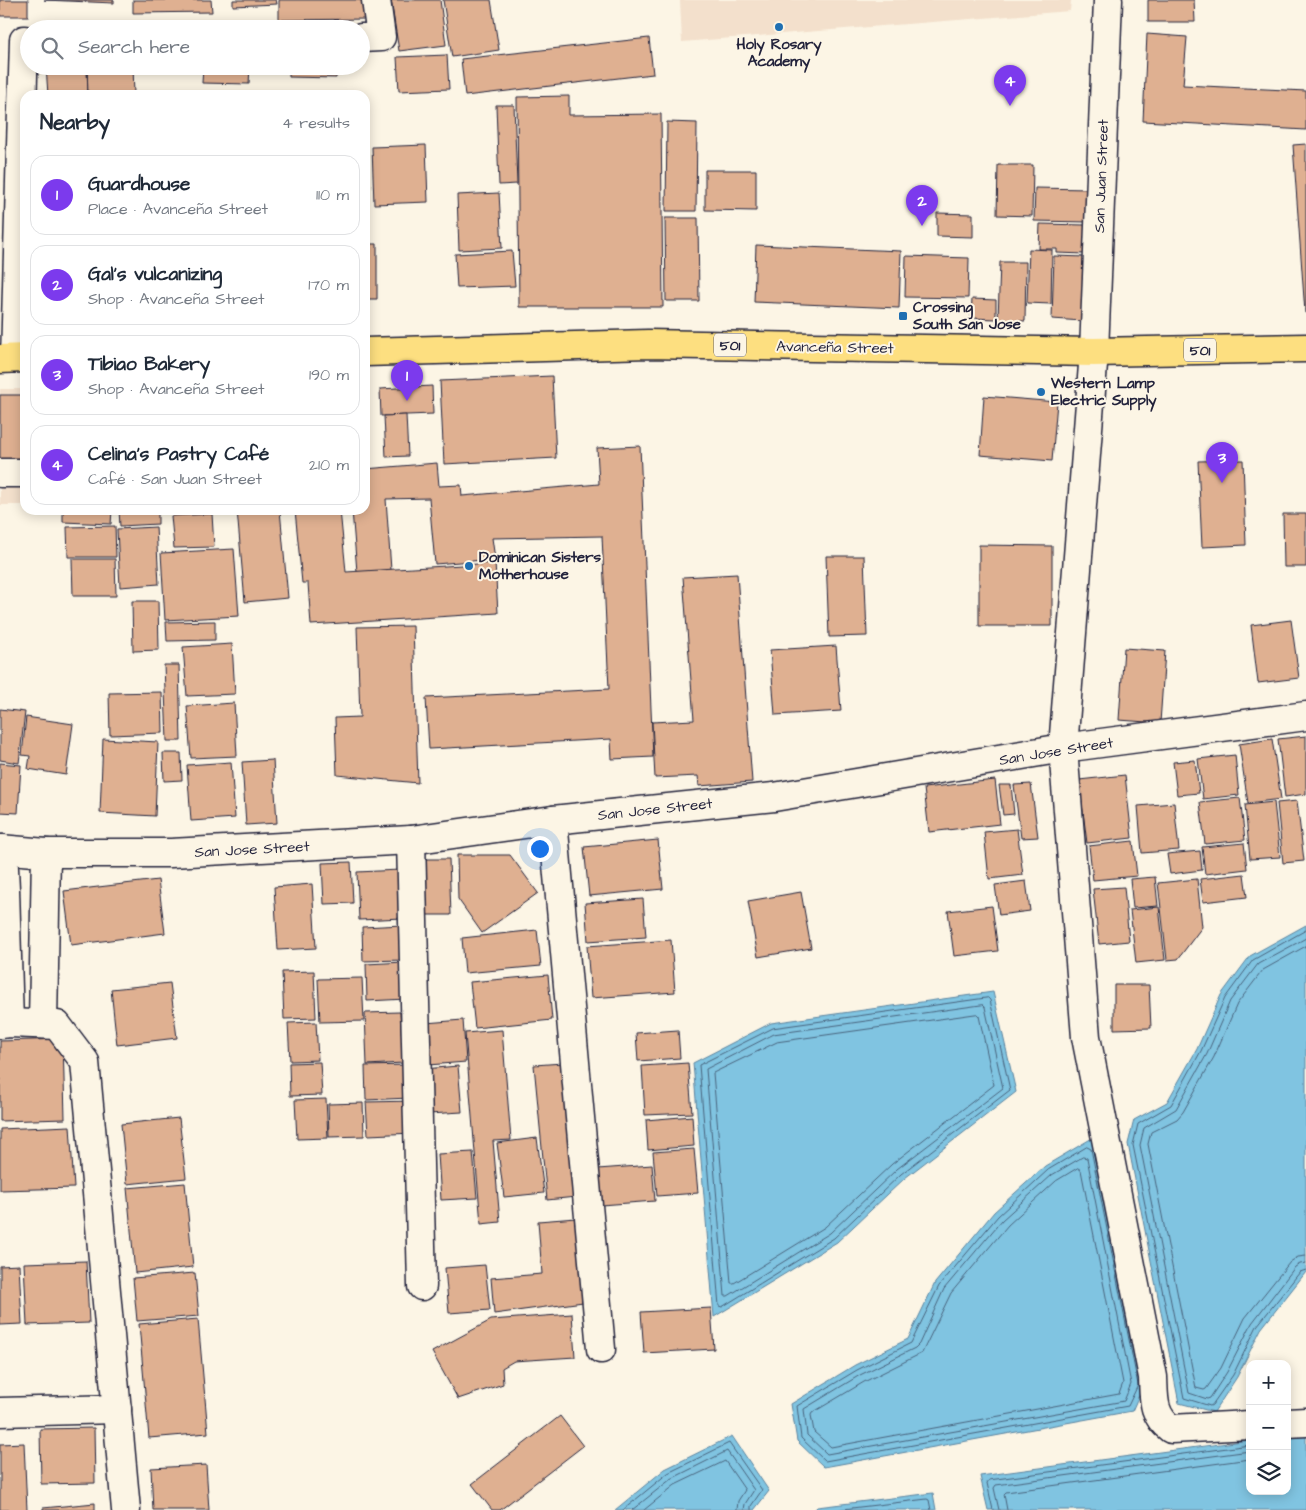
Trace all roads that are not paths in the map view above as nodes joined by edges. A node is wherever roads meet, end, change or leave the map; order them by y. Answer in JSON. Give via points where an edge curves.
{"nodes":[{"id":1,"x":376,"y":0,"type":"edge"},
{"id":2,"x":1108,"y":0,"type":"edge"},
{"id":3,"x":370,"y":38,"type":"edge"},
{"id":4,"x":18,"y":40,"type":"edge"},
{"id":5,"x":1306,"y":348,"type":"edge"},
{"id":6,"x":370,"y":352,"type":"edge"},
{"id":7,"x":1094,"y":352,"type":"junction"},
{"id":8,"x":13,"y":358,"type":"edge"},
{"id":9,"x":0,"y":473,"type":"edge"},
{"id":10,"x":20,"y":473,"type":"edge"},
{"id":11,"x":1306,"y":716,"type":"edge"},
{"id":12,"x":1063,"y":748,"type":"junction"},
{"id":13,"x":553,"y":820,"type":"junction"},
{"id":14,"x":411,"y":840,"type":"junction"},
{"id":15,"x":1,"y":849,"type":"edge"},
{"id":16,"x":46,"y":853,"type":"junction"},
{"id":17,"x":5,"y":1023,"type":"edge"},
{"id":18,"x":42,"y":1024,"type":"junction"},
{"id":19,"x":422,"y":1286,"type":"dead end"},
{"id":20,"x":601,"y":1349,"type":"dead end"},
{"id":21,"x":116,"y":1410,"type":"junction"},
{"id":22,"x":0,"y":1412,"type":"edge"},
{"id":23,"x":1306,"y":1422,"type":"edge"},
{"id":24,"x":1291,"y":1423,"type":"edge"},
{"id":25,"x":1246,"y":1425,"type":"edge"},
{"id":26,"x":126,"y":1510,"type":"edge"}],
"edges":[{"from":1,"to":3,"type":"street","via":[[381,37]]},
{"from":2,"to":7,"type":"street","name":"San Juan Street"},
{"from":4,"to":8,"type":"street"},
{"from":5,"to":7,"type":"main road","name":"Avanceña Street","number":"501"},
{"from":6,"to":7,"type":"main road","name":"Avanceña Street","number":"501","via":[[648,344]]},
{"from":7,"to":12,"type":"street","name":"San Juan Street"},
{"from":9,"to":10,"type":"street"},
{"from":11,"to":12,"type":"street","name":"San Jose Street"},
{"from":12,"to":13,"type":"street","name":"San Jose Street","via":[[774,797]]},
{"from":12,"to":25,"type":"street","name":"San Juan Street","via":[[1086,1037],[1153,1377],[1155,1406],[1159,1419],[1170,1429]]},
{"from":13,"to":14,"type":"street","name":"San Jose Street"},
{"from":13,"to":20,"type":"street"},
{"from":14,"to":16,"type":"street","name":"San Jose Street","via":[[171,853]]},
{"from":14,"to":19,"type":"street"},
{"from":15,"to":16,"type":"street","name":"San Jose Street"},
{"from":15,"to":17,"type":"street","via":[[5,889]]},
{"from":16,"to":18,"type":"street"},
{"from":17,"to":18,"type":"street"},
{"from":18,"to":21,"type":"street","via":[[57,1025],[85,1062]]},
{"from":21,"to":22,"type":"street"},
{"from":21,"to":26,"type":"street"},
{"from":23,"to":24,"type":"street"}]}
